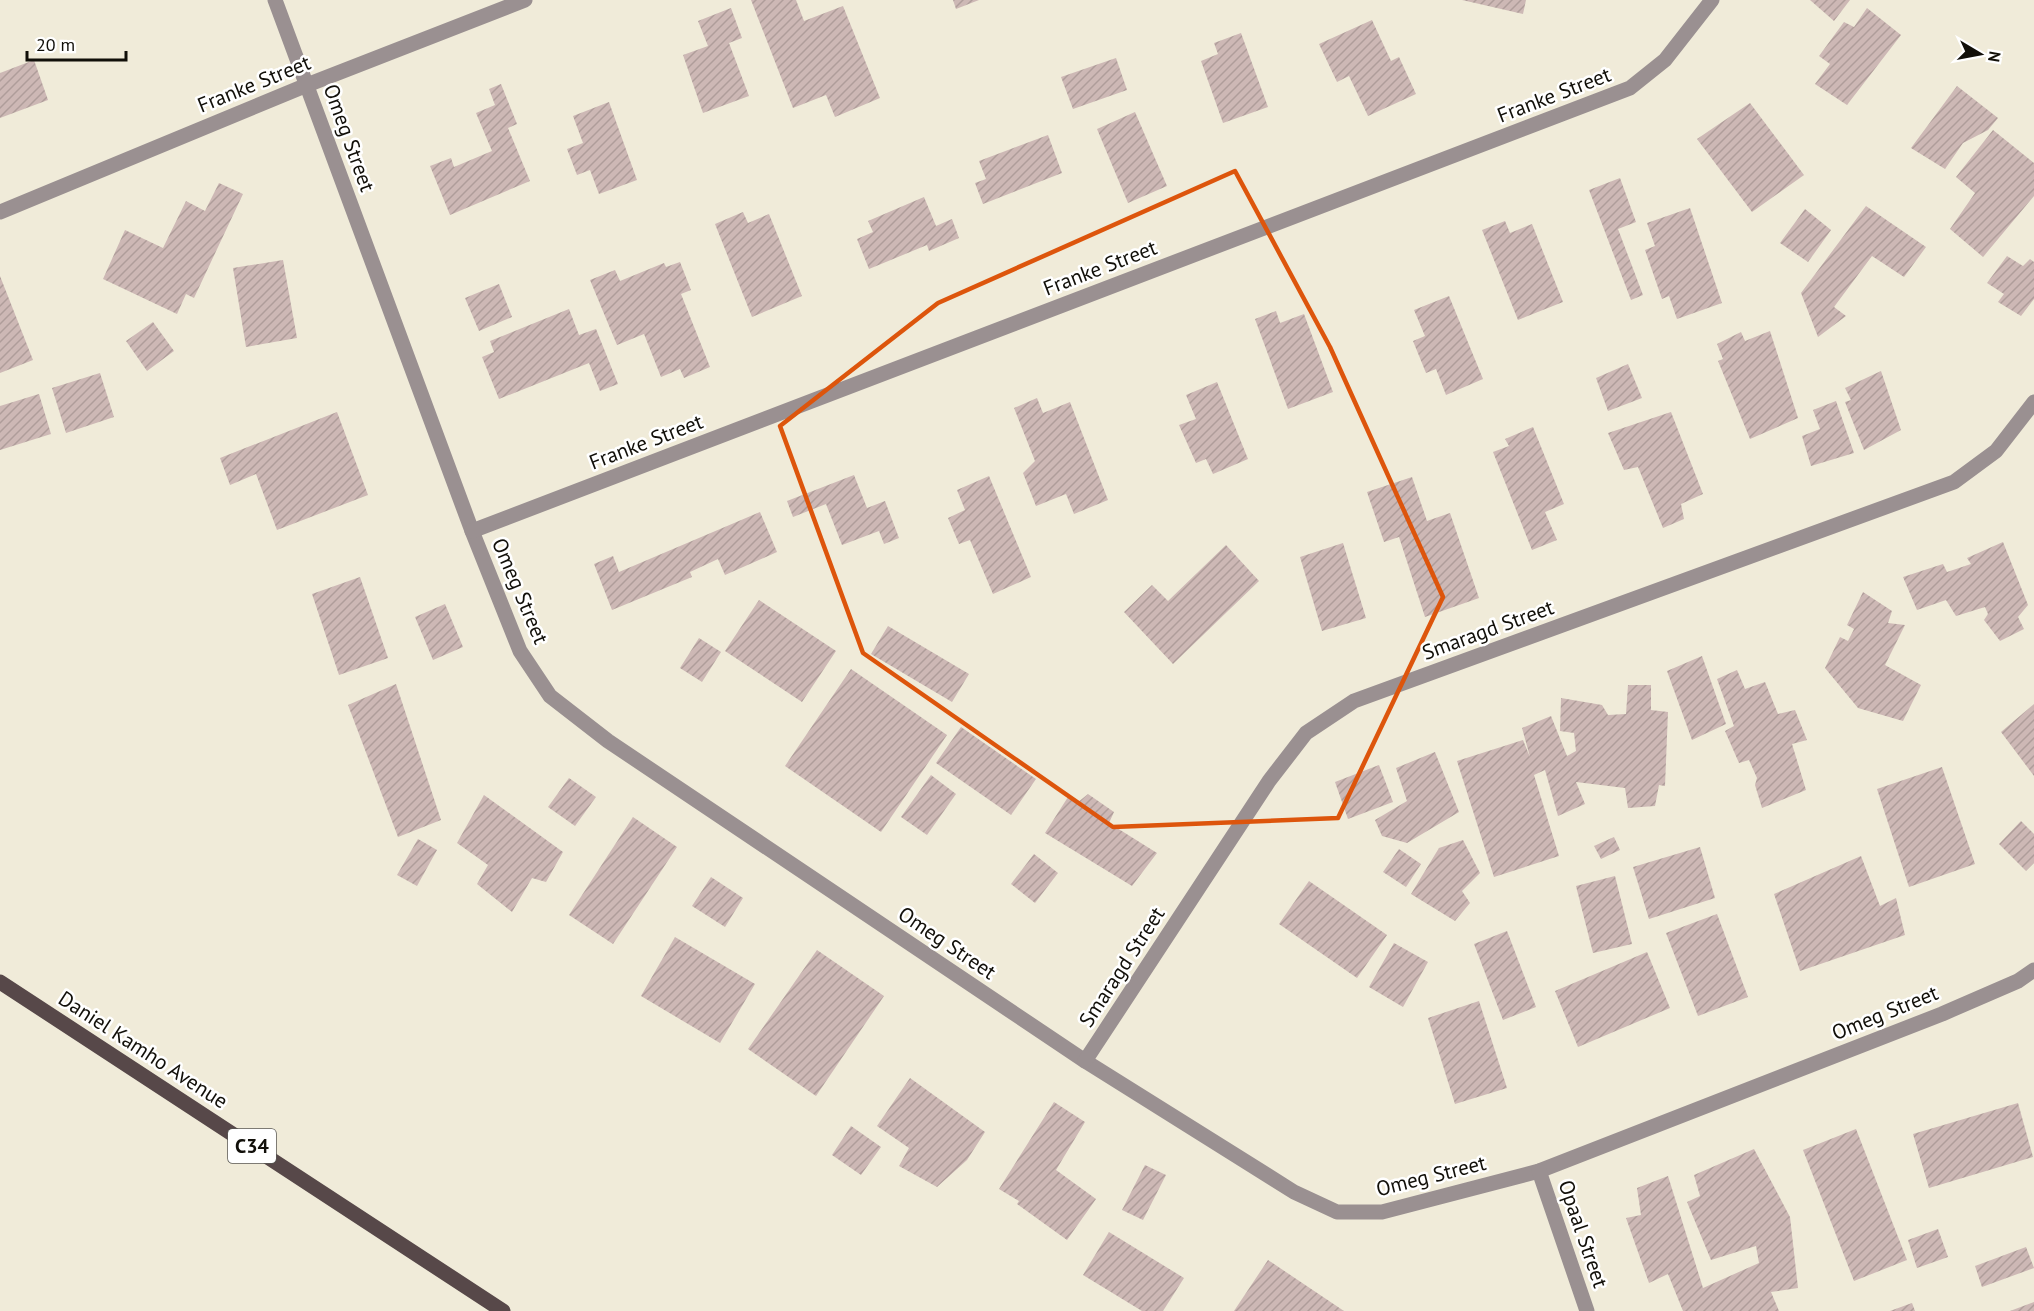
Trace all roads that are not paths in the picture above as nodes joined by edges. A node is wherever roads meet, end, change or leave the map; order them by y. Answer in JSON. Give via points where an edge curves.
{"nodes":[{"id":1,"x":275,"y":0,"type":"edge"},
{"id":2,"x":525,"y":0,"type":"edge"},
{"id":3,"x":1712,"y":0,"type":"edge"},
{"id":4,"x":307,"y":85,"type":"junction"},
{"id":5,"x":0,"y":212,"type":"edge"},
{"id":6,"x":2034,"y":402,"type":"edge"},
{"id":7,"x":472,"y":531,"type":"junction"},
{"id":8,"x":2034,"y":970,"type":"edge"},
{"id":9,"x":0,"y":982,"type":"edge"},
{"id":10,"x":1085,"y":1061,"type":"junction"},
{"id":11,"x":1539,"y":1171,"type":"junction"},
{"id":12,"x":503,"y":1311,"type":"edge"},
{"id":13,"x":1587,"y":1311,"type":"edge"}],
"edges":[{"from":1,"to":4,"type":"street","name":"Omeg Street"},
{"from":2,"to":4,"type":"street","name":"Franke Street"},
{"from":3,"to":7,"type":"street","name":"Franke Street","via":[[1665,60],[1630,88]]},
{"from":4,"to":5,"type":"street","name":"Franke Street"},
{"from":4,"to":7,"type":"street","name":"Omeg Street"},
{"from":6,"to":10,"type":"street","name":"Smaragd Street","via":[[1996,451],[1954,482],[1354,701],[1306,733],[1269,781]]},
{"from":7,"to":10,"type":"street","name":"Omeg Street","via":[[520,651],[550,696],[608,741]]},
{"from":8,"to":11,"type":"street","name":"Omeg Street","via":[[2018,981],[1942,1014]]},
{"from":9,"to":12,"type":"main road","name":"Daniel Kamho Avenue","number":"C34"},
{"from":10,"to":11,"type":"street","name":"Omeg Street","via":[[1294,1192],[1337,1212],[1382,1212]]},
{"from":11,"to":13,"type":"street","name":"Opaal Street"}]}
